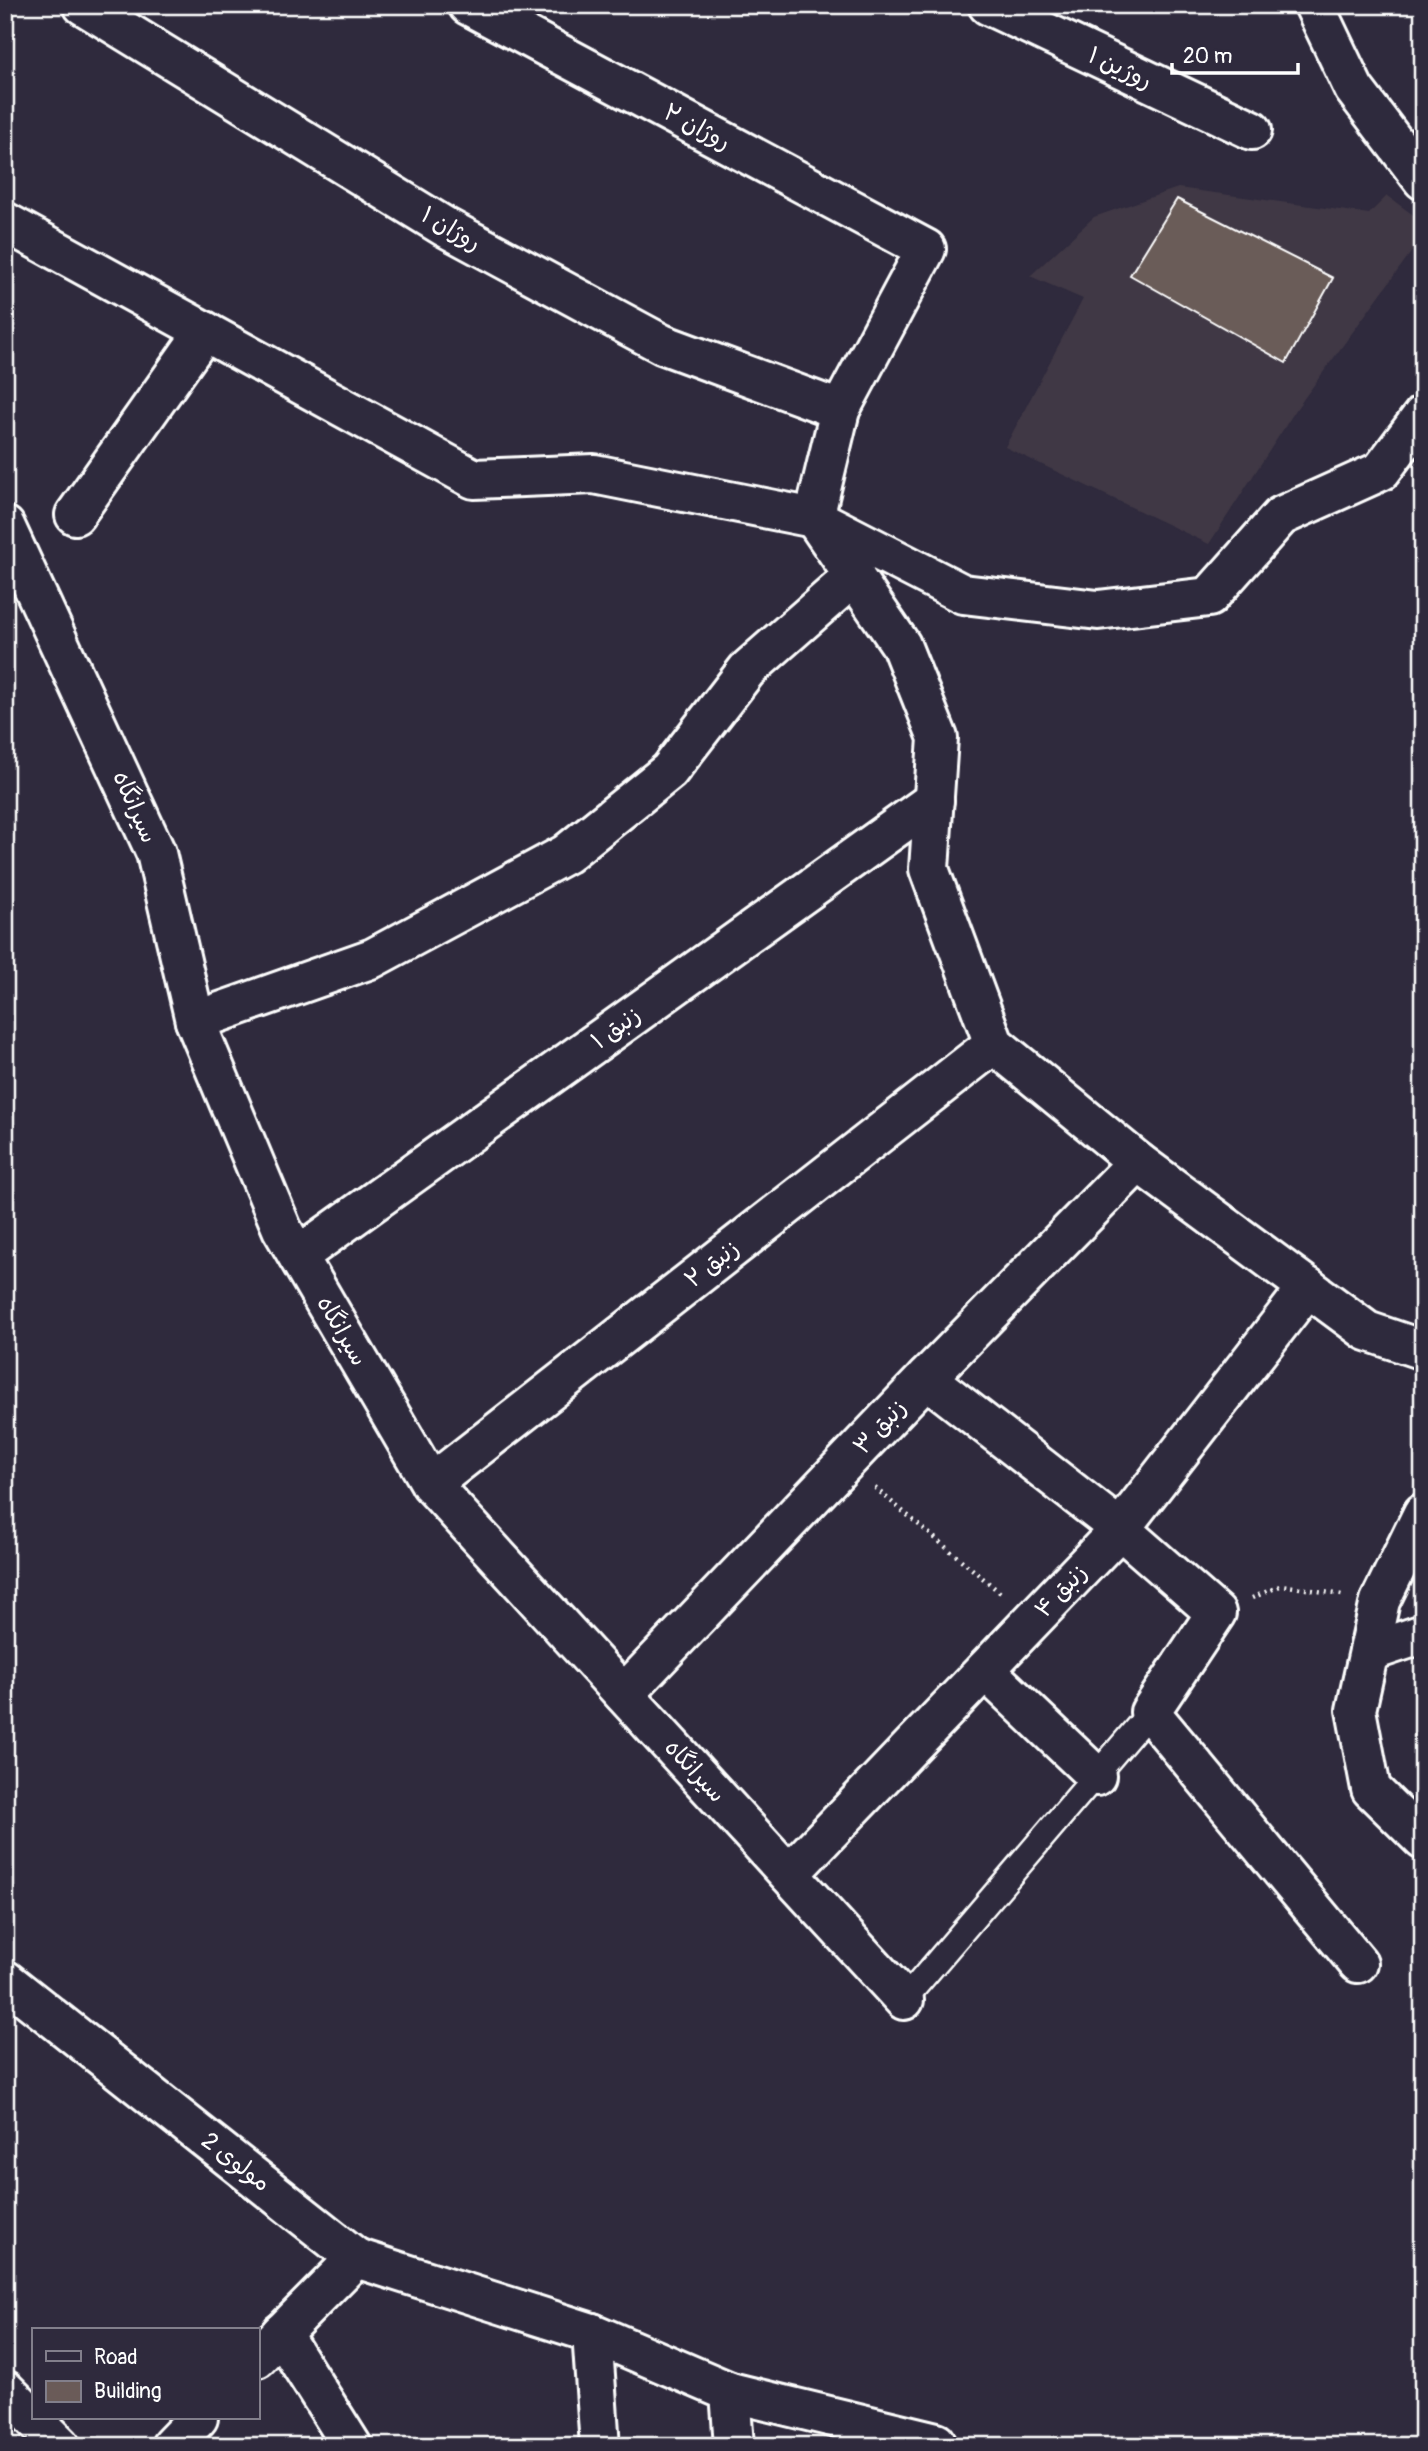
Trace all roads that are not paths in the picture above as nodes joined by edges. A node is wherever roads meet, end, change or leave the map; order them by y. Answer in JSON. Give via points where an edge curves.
{"nodes":[{"id":1,"x":83,"y":5,"type":"edge"},
{"id":2,"x":468,"y":5,"type":"edge"},
{"id":3,"x":988,"y":5,"type":"edge"},
{"id":4,"x":1314,"y":5,"type":"edge"},
{"id":5,"x":1252,"y":130,"type":"dead end"},
{"id":6,"x":1423,"y":180,"type":"edge"},
{"id":7,"x":5,"y":222,"type":"edge"},
{"id":8,"x":205,"y":331,"type":"junction"},
{"id":9,"x":840,"y":410,"type":"junction"},
{"id":10,"x":1423,"y":415,"type":"edge"},
{"id":11,"x":75,"y":515,"type":"dead end"},
{"id":12,"x":814,"y":518,"type":"junction"},
{"id":13,"x":5,"y":526,"type":"edge"},
{"id":14,"x":854,"y":576,"type":"junction"},
{"id":15,"x":933,"y":800,"type":"junction"},
{"id":16,"x":195,"y":1021,"type":"junction"},
{"id":17,"x":993,"y":1044,"type":"junction"},
{"id":18,"x":1138,"y":1162,"type":"junction"},
{"id":19,"x":298,"y":1256,"type":"junction"},
{"id":20,"x":1308,"y":1287,"type":"junction"},
{"id":21,"x":1423,"y":1350,"type":"edge"},
{"id":22,"x":926,"y":1378,"type":"junction"},
{"id":23,"x":431,"y":1484,"type":"junction"},
{"id":24,"x":1423,"y":1513,"type":"edge"},
{"id":25,"x":1120,"y":1529,"type":"junction"},
{"id":26,"x":1423,"y":1633,"type":"edge"},
{"id":27,"x":1369,"y":1652,"type":"junction"},
{"id":28,"x":985,"y":1670,"type":"junction"},
{"id":29,"x":624,"y":1694,"type":"junction"},
{"id":30,"x":1150,"y":1712,"type":"junction"},
{"id":31,"x":1096,"y":1776,"type":"junction"},
{"id":32,"x":1423,"y":1840,"type":"edge"},
{"id":33,"x":789,"y":1874,"type":"junction"},
{"id":34,"x":1359,"y":1963,"type":"dead end"},
{"id":35,"x":5,"y":1979,"type":"edge"},
{"id":36,"x":904,"y":2000,"type":"joint"},
{"id":37,"x":356,"y":2258,"type":"junction"},
{"id":38,"x":592,"y":2333,"type":"junction"},
{"id":39,"x":269,"y":2346,"type":"edge"},
{"id":40,"x":5,"y":2390,"type":"edge"},
{"id":41,"x":730,"y":2392,"type":"junction"},
{"id":42,"x":32,"y":2417,"type":"edge"},
{"id":43,"x":35,"y":2420,"type":"edge"},
{"id":44,"x":196,"y":2420,"type":"edge"},
{"id":45,"x":61,"y":2446,"type":"edge"},
{"id":46,"x":171,"y":2446,"type":"edge"},
{"id":47,"x":352,"y":2446,"type":"edge"},
{"id":48,"x":600,"y":2446,"type":"edge"},
{"id":49,"x":734,"y":2446,"type":"edge"},
{"id":50,"x":936,"y":2446,"type":"edge"}],
"edges":[{"from":1,"to":9,"type":"street","name":"روژان ۱","via":[[445,227],[662,344]]},
{"from":2,"to":9,"type":"street","name":"روژان ۲","via":[[926,249]]},
{"from":3,"to":5,"type":"street","name":"روژین ۱"},
{"from":4,"to":6,"type":"street","via":[[1354,89]]},
{"from":7,"to":8,"type":"street"},
{"from":8,"to":11,"type":"street"},
{"from":8,"to":12,"type":"street","via":[[474,479],[594,474]]},
{"from":9,"to":12,"type":"street"},
{"from":10,"to":12,"type":"street","via":[[1381,471],[1281,516],[1209,597],[1098,610],[963,594]]},
{"from":12,"to":14,"type":"street"},
{"from":13,"to":16,"type":"street","name":"سیرانگاه","via":[[156,853]]},
{"from":14,"to":15,"type":"street","via":[[901,645],[938,738]]},
{"from":14,"to":16,"type":"street","via":[[747,670],[670,771],[566,854],[373,958]]},
{"from":15,"to":17,"type":"street","via":[[929,869]]},
{"from":15,"to":19,"type":"street","name":"زنبق ۱"},
{"from":16,"to":19,"type":"street","name":"سیرانگاه"},
{"from":17,"to":18,"type":"street"},
{"from":17,"to":23,"type":"street","name":"زنبق ۲"},
{"from":18,"to":20,"type":"street"},
{"from":18,"to":22,"type":"street","name":"زنبق ۳"},
{"from":19,"to":23,"type":"street","name":"سیرانگاه"},
{"from":20,"to":21,"type":"street","via":[[1367,1331]]},
{"from":20,"to":25,"type":"street","name":"زنبق ۴"},
{"from":22,"to":25,"type":"street"},
{"from":22,"to":29,"type":"street","name":"زنبق ۳"},
{"from":23,"to":29,"type":"street","name":"سیرانگاه"},
{"from":24,"to":27,"type":"street","via":[[1380,1601]]},
{"from":25,"to":28,"type":"street","name":"زنبق ۴"},
{"from":25,"to":30,"type":"street","via":[[1216,1613]]},
{"from":26,"to":27,"type":"street"},
{"from":27,"to":32,"type":"street","via":[[1356,1710],[1371,1789]]},
{"from":28,"to":31,"type":"street"},
{"from":28,"to":33,"type":"street","name":"زنبق ۴"},
{"from":29,"to":33,"type":"street","name":"سیرانگاه"},
{"from":30,"to":31,"type":"lane"},
{"from":30,"to":34,"type":"street"},
{"from":31,"to":36,"type":"lane"},
{"from":33,"to":36,"type":"street","name":"سیرانگاه"},
{"from":35,"to":37,"type":"street","name":"مولوی 2"},
{"from":37,"to":38,"type":"street"},
{"from":37,"to":39,"type":"street"},
{"from":38,"to":41,"type":"street"},
{"from":38,"to":48,"type":"street"},
{"from":39,"to":47,"type":"street"},
{"from":40,"to":42,"type":"street"},
{"from":41,"to":49,"type":"street"},
{"from":41,"to":50,"type":"street","via":[[936,2442]]},
{"from":43,"to":45,"type":"street"},
{"from":44,"to":46,"type":"street"}]}
